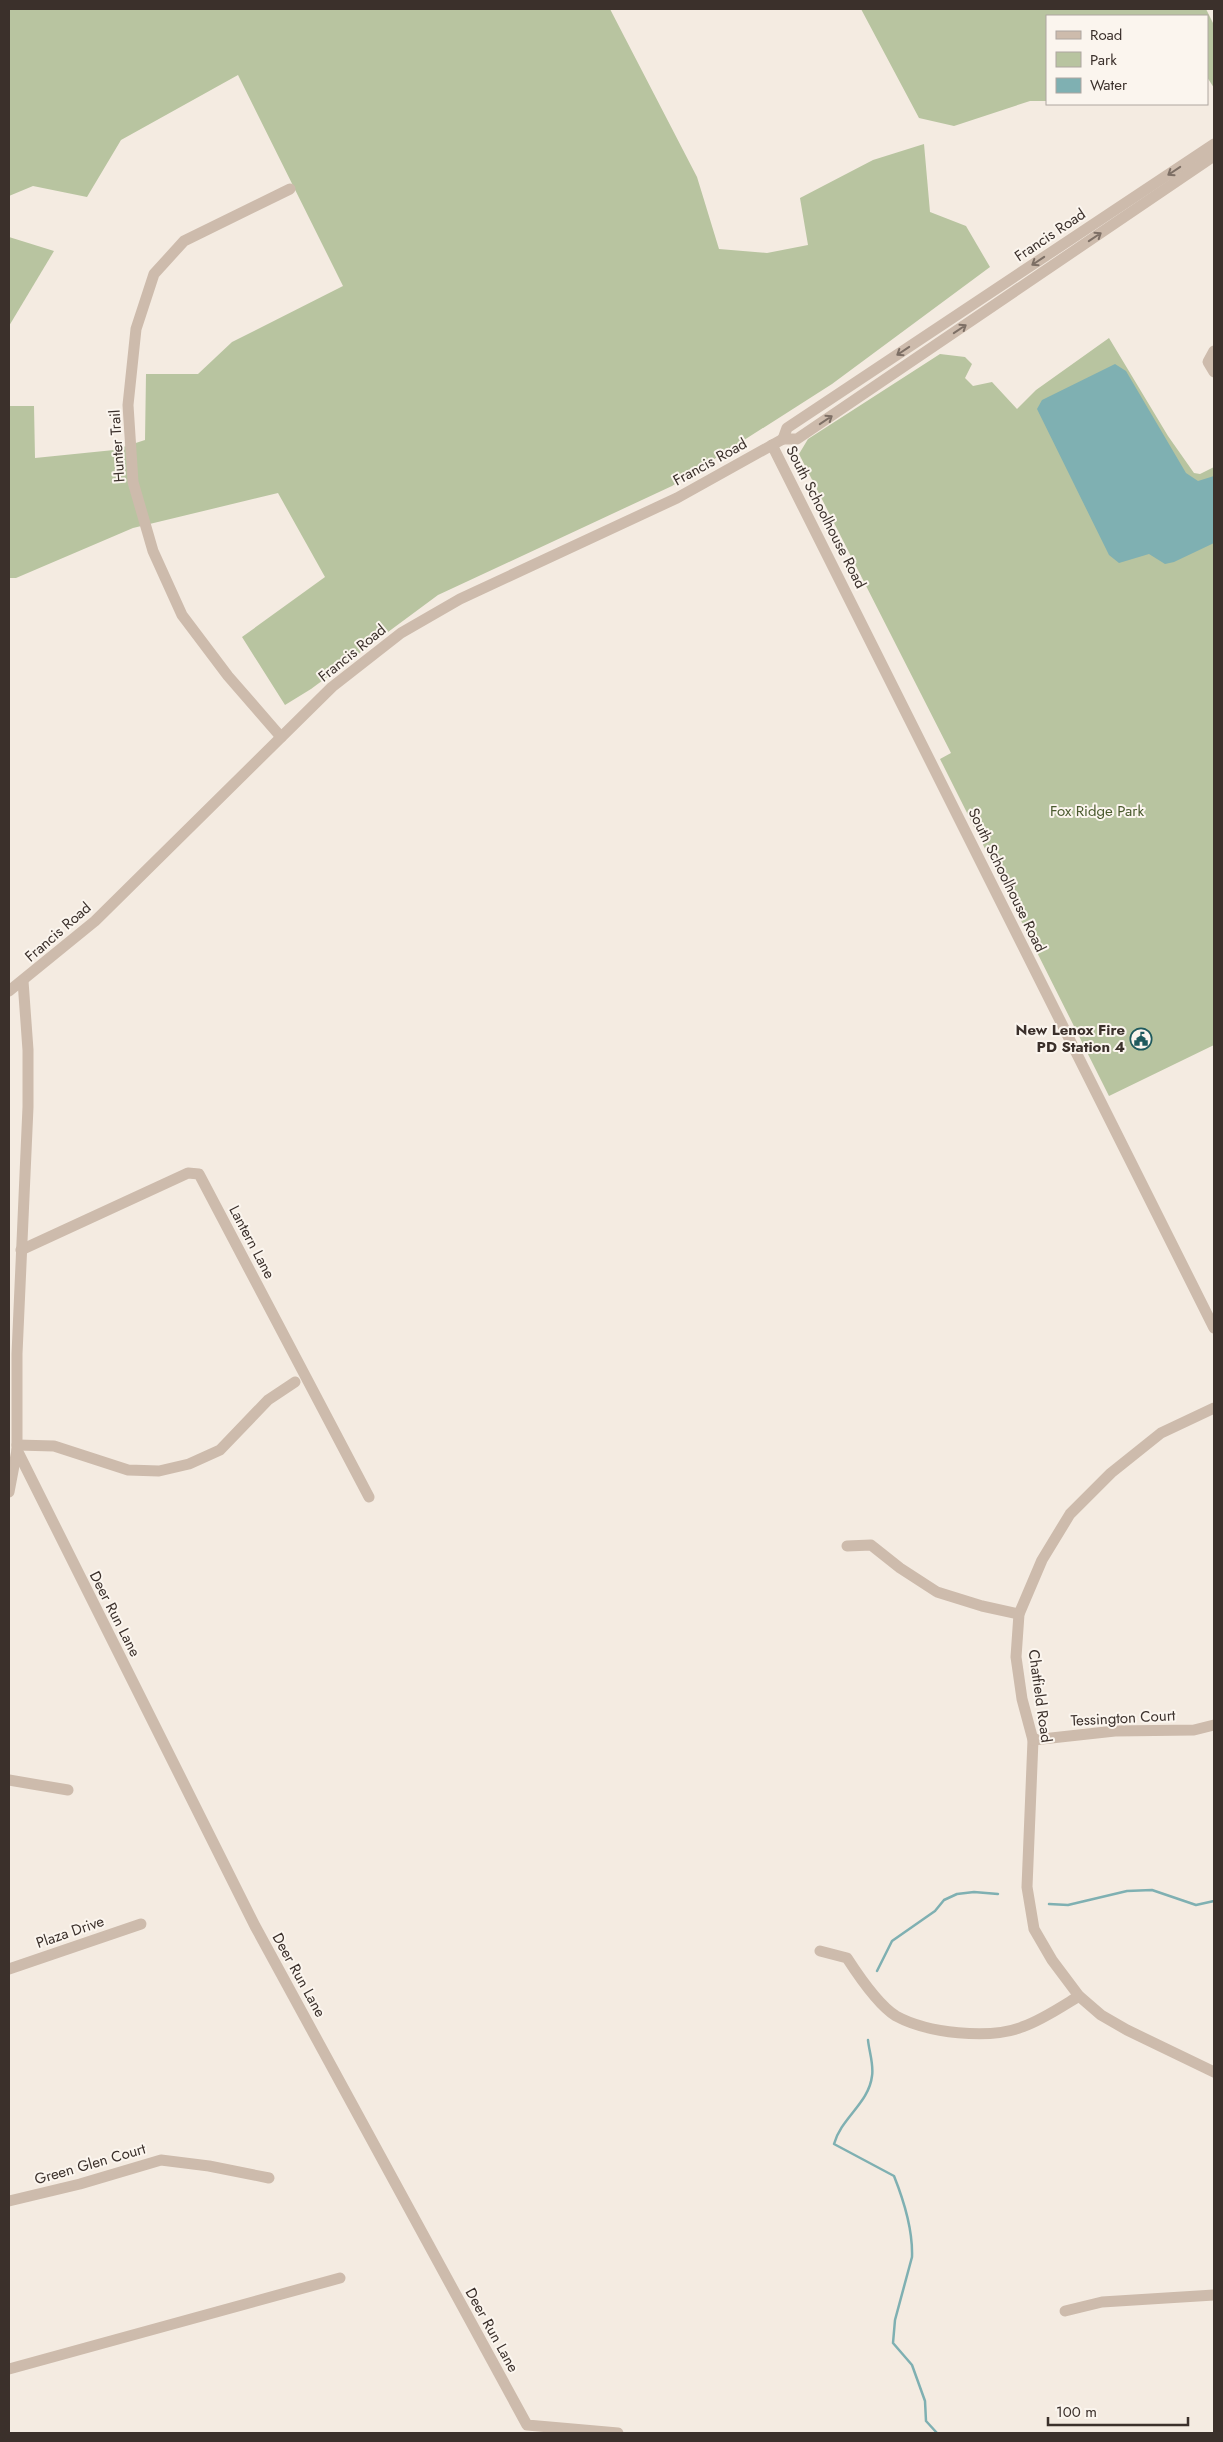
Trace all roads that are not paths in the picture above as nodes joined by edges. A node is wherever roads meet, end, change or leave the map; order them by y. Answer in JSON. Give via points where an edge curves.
{"nodes":[{"id":1,"x":1214,"y":144,"type":"edge"},
{"id":2,"x":1214,"y":156,"type":"edge"},
{"id":3,"x":290,"y":189,"type":"dead end"},
{"id":4,"x":1214,"y":351,"type":"edge"},
{"id":5,"x":1214,"y":372,"type":"edge"},
{"id":6,"x":783,"y":438,"type":"junction"},
{"id":7,"x":772,"y":445,"type":"junction"},
{"id":8,"x":282,"y":736,"type":"junction"},
{"id":9,"x":23,"y":981,"type":"junction"},
{"id":10,"x":9,"y":991,"type":"edge"},
{"id":11,"x":21,"y":1250,"type":"junction"},
{"id":12,"x":1214,"y":1328,"type":"edge"},
{"id":13,"x":294,"y":1382,"type":"dead end"},
{"id":14,"x":1214,"y":1408,"type":"edge"},
{"id":15,"x":17,"y":1448,"type":"junction"},
{"id":16,"x":9,"y":1492,"type":"edge"},
{"id":17,"x":369,"y":1497,"type":"dead end"},
{"id":18,"x":847,"y":1546,"type":"dead end"},
{"id":19,"x":1019,"y":1614,"type":"junction"},
{"id":20,"x":1214,"y":1725,"type":"edge"},
{"id":21,"x":1033,"y":1740,"type":"junction"},
{"id":22,"x":9,"y":1780,"type":"edge"},
{"id":23,"x":68,"y":1790,"type":"dead end"},
{"id":24,"x":141,"y":1924,"type":"dead end"},
{"id":25,"x":820,"y":1951,"type":"dead end"},
{"id":26,"x":9,"y":1969,"type":"edge"},
{"id":27,"x":1079,"y":1996,"type":"junction"},
{"id":28,"x":1214,"y":2072,"type":"edge"},
{"id":29,"x":269,"y":2178,"type":"dead end"},
{"id":30,"x":9,"y":2202,"type":"edge"},
{"id":31,"x":340,"y":2278,"type":"dead end"},
{"id":32,"x":1214,"y":2294,"type":"edge"},
{"id":33,"x":1065,"y":2311,"type":"dead end"},
{"id":34,"x":9,"y":2369,"type":"edge"},
{"id":35,"x":618,"y":2433,"type":"edge"}],
"edges":[{"from":1,"to":6,"type":"street","name":"Francis Road","one_way":true,"via":[[787,428]]},
{"from":6,"to":2,"type":"street","name":"Francis Road","one_way":true,"via":[[797,440]]},
{"from":3,"to":8,"type":"street","name":"Hunter Trail","via":[[184,241],[154,274],[136,329],[128,405],[133,482],[153,551],[182,615],[228,676]]},
{"from":4,"to":5,"type":"street","via":[[1208,362]]},
{"from":6,"to":7,"type":"street","name":"Francis Road"},
{"from":7,"to":8,"type":"street","name":"Francis Road","via":[[668,502],[437,611],[367,658]]},
{"from":7,"to":12,"type":"street","name":"South Schoolhouse Road"},
{"from":8,"to":9,"type":"street","name":"Francis Road","via":[[95,921]]},
{"from":9,"to":10,"type":"street","name":"Francis Road"},
{"from":9,"to":11,"type":"street","via":[[28,1038],[28,1097]]},
{"from":11,"to":15,"type":"street"},
{"from":11,"to":17,"type":"street","name":"Lantern Lane","via":[[188,1172],[199,1174]]},
{"from":13,"to":15,"type":"street","via":[[268,1400],[220,1450],[189,1464],[159,1471],[128,1470],[54,1446]]},
{"from":14,"to":19,"type":"street","name":"Chatfield Road","via":[[1161,1433],[1111,1473],[1070,1514],[1042,1560]]},
{"from":15,"to":16,"type":"street"},
{"from":15,"to":35,"type":"street","name":"Deer Run Lane","via":[[255,1926],[527,2425]]},
{"from":18,"to":19,"type":"street","via":[[871,1545],[936,1592]]},
{"from":19,"to":21,"type":"street","name":"Chatfield Road","via":[[1016,1657],[1022,1699]]},
{"from":20,"to":21,"type":"street","name":"Tessington Court","via":[[1194,1730],[1115,1731]]},
{"from":21,"to":27,"type":"street","name":"Chatfield Road","via":[[1028,1895],[1034,1929]]},
{"from":22,"to":23,"type":"street"},
{"from":24,"to":26,"type":"street","name":"Plaza Drive"},
{"from":25,"to":27,"type":"street","via":[[847,1958],[865,1985],[895,2015],[943,2032],[990,2034],[1022,2028]]},
{"from":27,"to":28,"type":"street","name":"Chatfield Road","via":[[1127,2030]]},
{"from":29,"to":30,"type":"street","name":"Green Glen Court","via":[[161,2160]]},
{"from":31,"to":34,"type":"street"},
{"from":32,"to":33,"type":"street","via":[[1102,2302]]}]}
